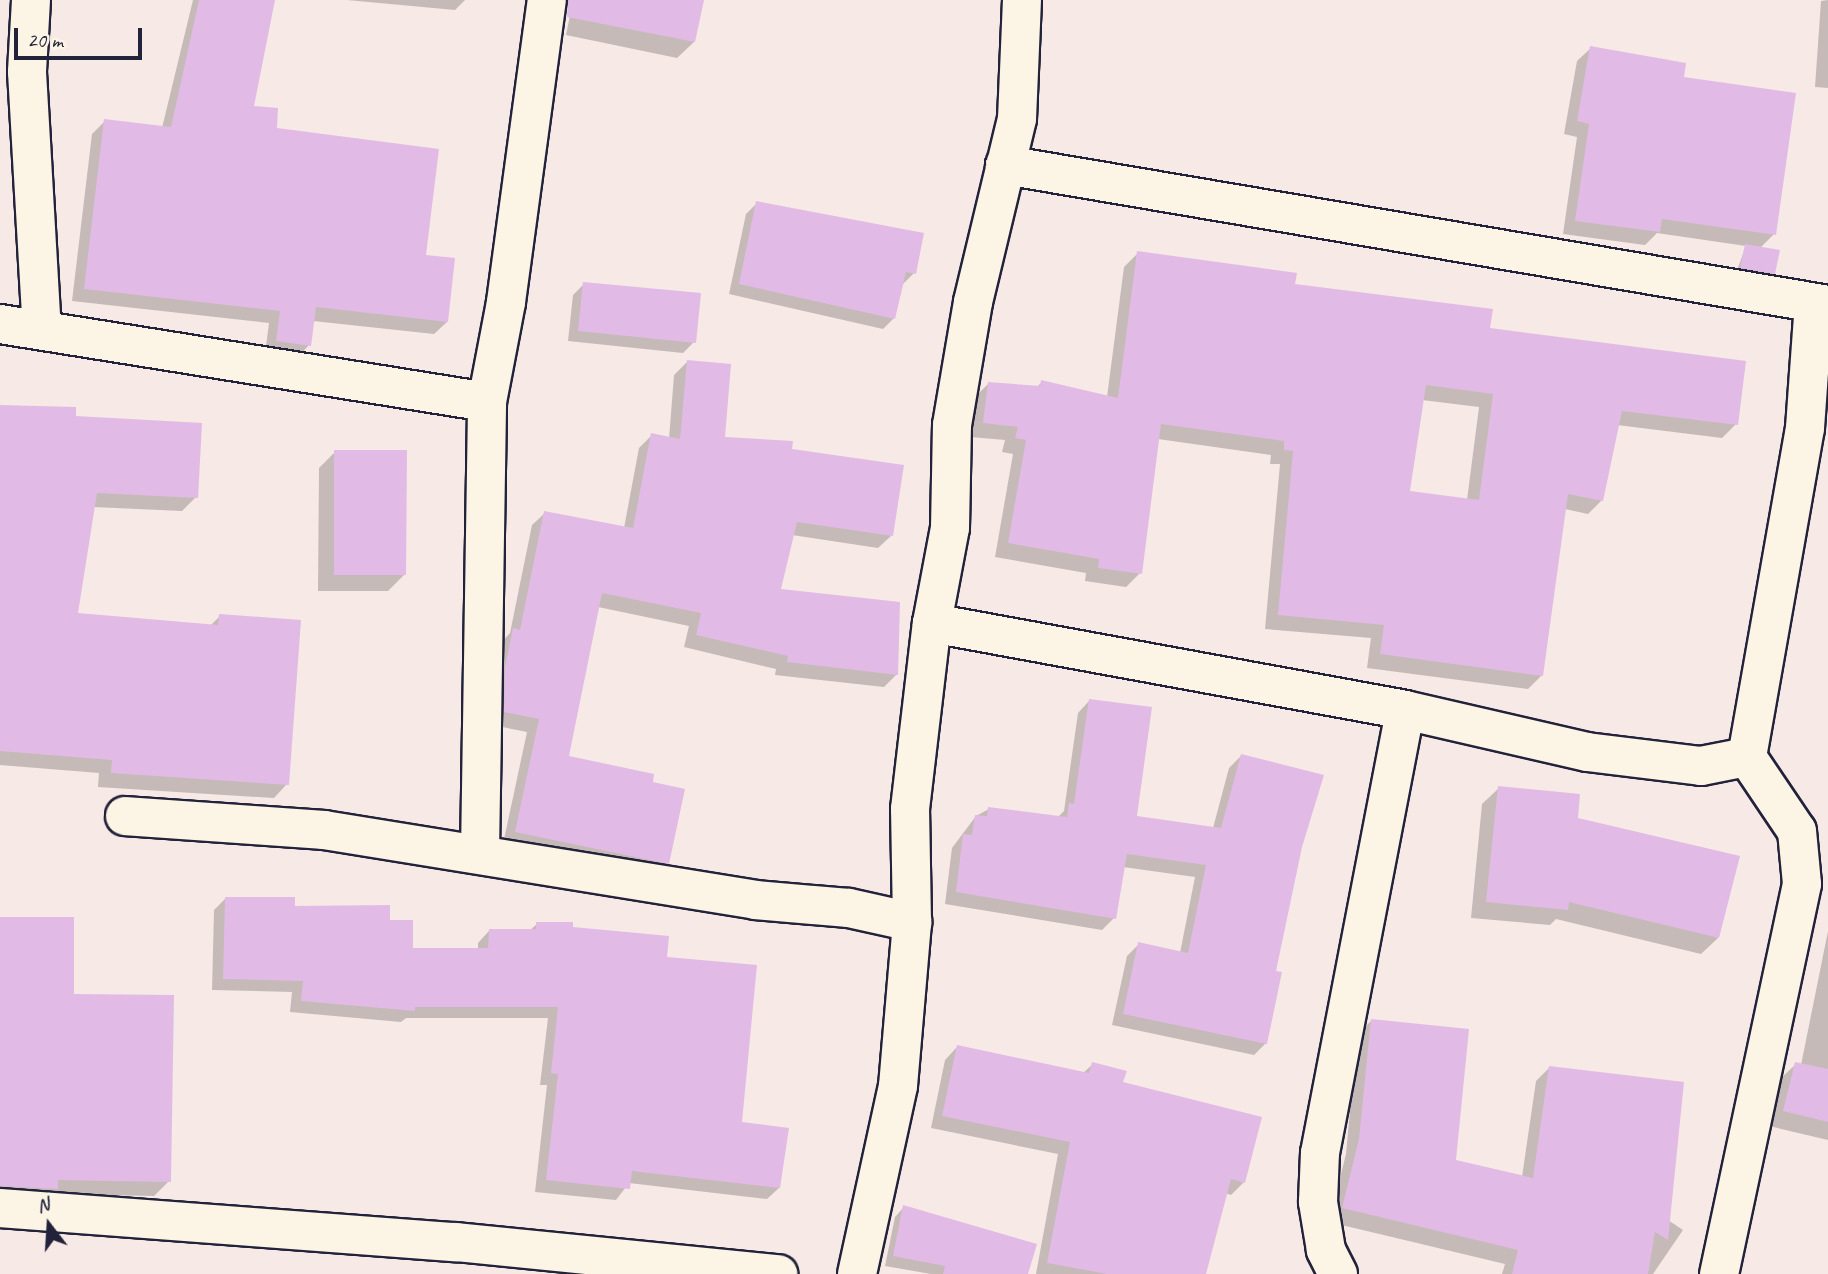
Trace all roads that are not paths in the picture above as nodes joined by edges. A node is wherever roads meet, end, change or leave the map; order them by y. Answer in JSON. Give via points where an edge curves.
{"nodes":[{"id":1,"x":31,"y":0,"type":"edge"},
{"id":2,"x":547,"y":0,"type":"edge"},
{"id":3,"x":1022,"y":0,"type":"edge"},
{"id":4,"x":1005,"y":165,"type":"junction"},
{"id":5,"x":1821,"y":304,"type":"edge"},
{"id":6,"x":0,"y":324,"type":"edge"},
{"id":7,"x":42,"y":330,"type":"junction"},
{"id":8,"x":487,"y":402,"type":"junction"},
{"id":9,"x":932,"y":623,"type":"junction"},
{"id":10,"x":1405,"y":710,"type":"junction"},
{"id":11,"x":1747,"y":757,"type":"junction"},
{"id":12,"x":125,"y":816,"type":"dead end"},
{"id":13,"x":480,"y":853,"type":"junction"},
{"id":14,"x":912,"y":922,"type":"junction"},
{"id":15,"x":0,"y":1208,"type":"edge"},
{"id":16,"x":578,"y":1264,"type":"edge"},
{"id":17,"x":778,"y":1274,"type":"edge"},
{"id":18,"x":857,"y":1274,"type":"edge"},
{"id":19,"x":1338,"y":1274,"type":"edge"},
{"id":20,"x":1719,"y":1274,"type":"edge"}],
"edges":[{"from":1,"to":7,"type":"street","via":[[27,72]]},
{"from":2,"to":8,"type":"street","via":[[506,302]]},
{"from":3,"to":4,"type":"street","via":[[1017,120]]},
{"from":4,"to":5,"type":"street"},
{"from":4,"to":9,"type":"street","via":[[973,302],[952,425],[950,528]]},
{"from":5,"to":11,"type":"street","via":[[1805,428]]},
{"from":6,"to":7,"type":"street"},
{"from":7,"to":8,"type":"street"},
{"from":8,"to":13,"type":"street"},
{"from":9,"to":10,"type":"street"},
{"from":9,"to":14,"type":"street","via":[[910,809]]},
{"from":10,"to":11,"type":"street","via":[[1587,752],[1700,766]]},
{"from":10,"to":19,"type":"street","via":[[1320,1153],[1318,1202],[1326,1250]]},
{"from":11,"to":20,"type":"street","via":[[1797,831],[1802,884]]},
{"from":12,"to":13,"type":"street","via":[[324,830]]},
{"from":13,"to":14,"type":"street","via":[[755,901],[849,908]]},
{"from":14,"to":18,"type":"street","via":[[898,1086]]},
{"from":15,"to":16,"type":"street"},
{"from":16,"to":17,"type":"street"}]}
